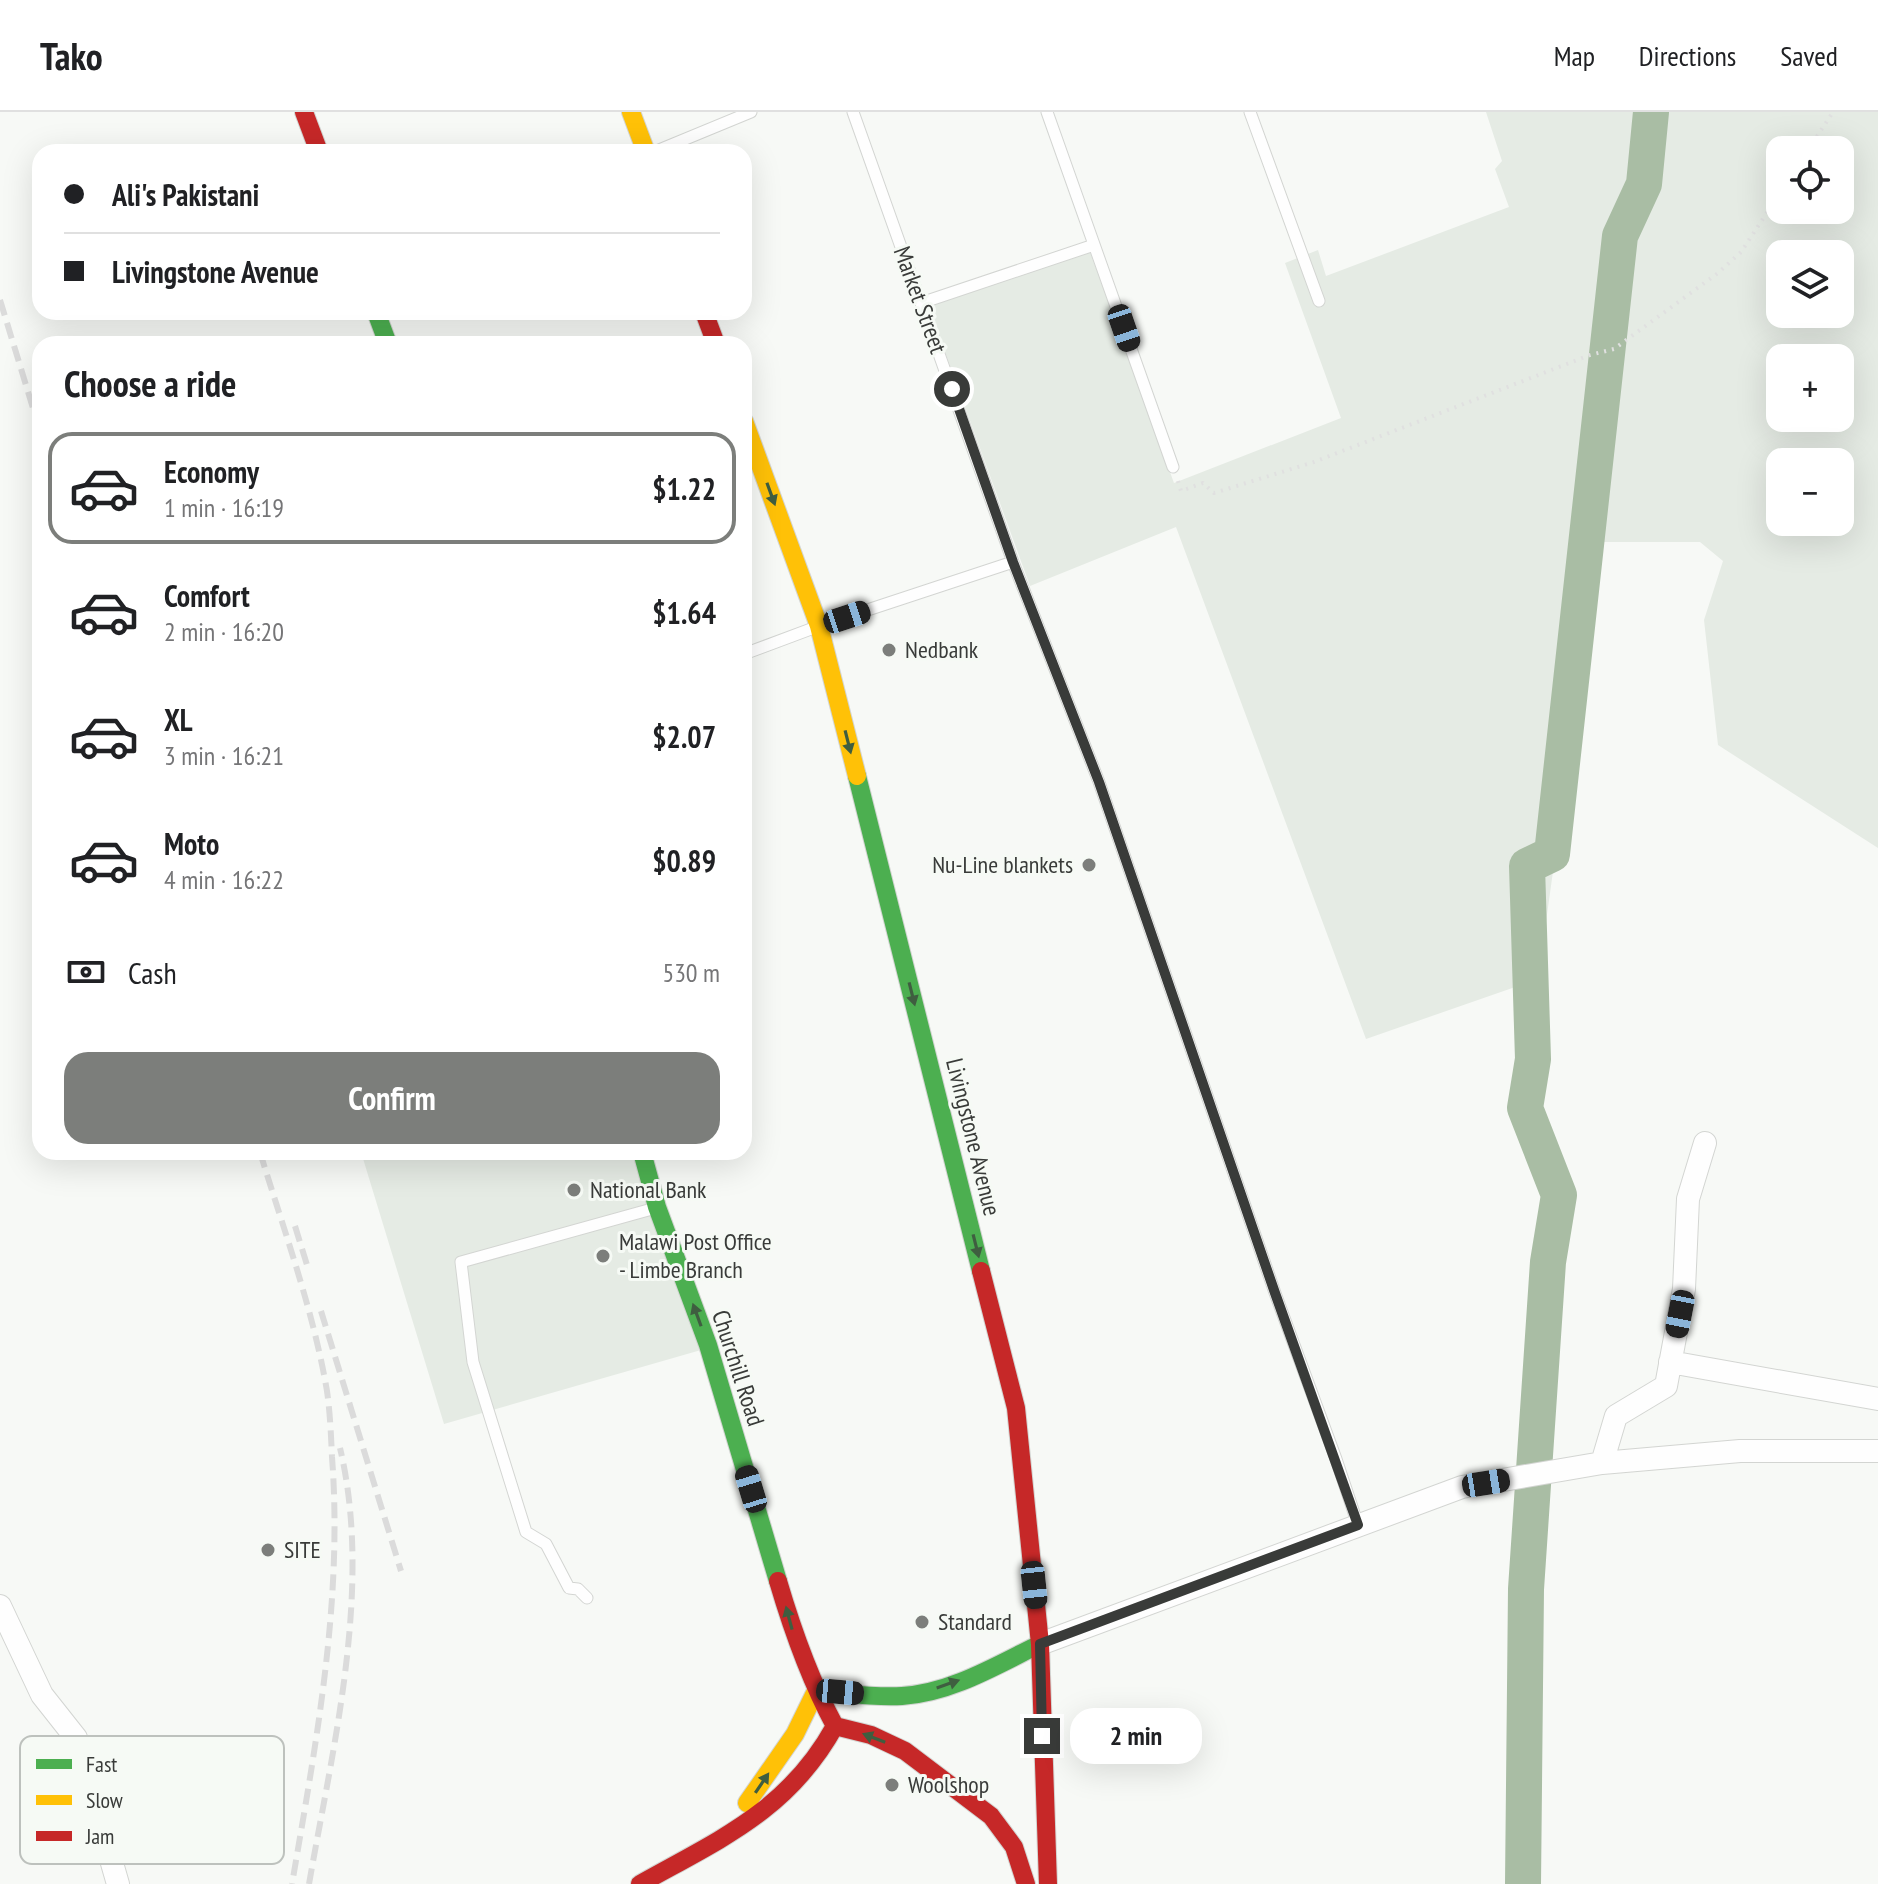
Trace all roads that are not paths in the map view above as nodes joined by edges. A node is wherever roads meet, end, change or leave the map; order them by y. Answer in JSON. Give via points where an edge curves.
{"nodes":[{"id":1,"x":304,"y":112,"type":"edge"},
{"id":2,"x":631,"y":112,"type":"edge"},
{"id":3,"x":751,"y":112,"type":"edge"},
{"id":4,"x":853,"y":112,"type":"edge"},
{"id":5,"x":1047,"y":112,"type":"edge"},
{"id":6,"x":1250,"y":112,"type":"edge"},
{"id":7,"x":316,"y":144,"type":"edge"},
{"id":8,"x":642,"y":144,"type":"edge"},
{"id":9,"x":664,"y":144,"type":"edge"},
{"id":10,"x":1094,"y":245,"type":"junction"},
{"id":11,"x":1319,"y":301,"type":"dead end"},
{"id":12,"x":921,"y":303,"type":"junction"},
{"id":13,"x":752,"y":443,"type":"edge"},
{"id":14,"x":1173,"y":467,"type":"road end"},
{"id":15,"x":1013,"y":562,"type":"junction"},
{"id":16,"x":819,"y":626,"type":"junction"},
{"id":17,"x":752,"y":651,"type":"edge"},
{"id":18,"x":1705,"y":1143,"type":"dead end"},
{"id":19,"x":644,"y":1160,"type":"edge"},
{"id":20,"x":657,"y":1207,"type":"junction"},
{"id":21,"x":1670,"y":1362,"type":"junction"},
{"id":22,"x":1878,"y":1399,"type":"edge"},
{"id":23,"x":1878,"y":1451,"type":"edge"},
{"id":24,"x":1602,"y":1463,"type":"junction"},
{"id":25,"x":1358,"y":1525,"type":"junction"},
{"id":26,"x":587,"y":1598,"type":"dead end"},
{"id":27,"x":0,"y":1606,"type":"edge"},
{"id":28,"x":1040,"y":1644,"type":"junction"},
{"id":29,"x":816,"y":1691,"type":"junction"},
{"id":30,"x":835,"y":1726,"type":"junction"},
{"id":31,"x":74,"y":1736,"type":"edge"},
{"id":32,"x":1043,"y":1797,"type":"junction"},
{"id":33,"x":991,"y":1816,"type":"junction"},
{"id":34,"x":711,"y":1842,"type":"junction"},
{"id":35,"x":112,"y":1864,"type":"edge"},
{"id":36,"x":1026,"y":1883,"type":"edge"},
{"id":37,"x":118,"y":1884,"type":"edge"},
{"id":38,"x":640,"y":1884,"type":"edge"},
{"id":39,"x":1048,"y":1884,"type":"edge"}],
"edges":[{"from":1,"to":7,"type":"highway"},
{"from":2,"to":8,"type":"highway"},
{"from":3,"to":9,"type":"lane"},
{"from":4,"to":12,"type":"lane","name":"Market Street"},
{"from":5,"to":10,"type":"lane"},
{"from":6,"to":11,"type":"lane"},
{"from":10,"to":12,"type":"lane"},
{"from":10,"to":14,"type":"lane"},
{"from":12,"to":15,"type":"lane","name":"Market Street"},
{"from":13,"to":16,"type":"highway","name":"Livingstone Avenue","one_way":true},
{"from":15,"to":16,"type":"lane"},
{"from":15,"to":25,"type":"lane","name":"Market Street","via":[[1099,782]]},
{"from":16,"to":17,"type":"lane"},
{"from":16,"to":28,"type":"highway","name":"Livingstone Avenue","one_way":true,"via":[[1016,1408]]},
{"from":18,"to":21,"type":"street","via":[[1688,1199],[1684,1289]]},
{"from":19,"to":20,"type":"highway","name":"Churchill Road"},
{"from":20,"to":26,"type":"lane","via":[[461,1262],[473,1362],[526,1532],[546,1544],[569,1588]]},
{"from":29,"to":20,"type":"highway","name":"Churchill Road","one_way":true,"via":[[792,1628],[708,1345]]},
{"from":21,"to":22,"type":"street"},
{"from":21,"to":24,"type":"street","via":[[1666,1386],[1616,1416]]},
{"from":23,"to":24,"type":"street","via":[[1740,1451]]},
{"from":24,"to":25,"type":"street","via":[[1462,1487]]},
{"from":25,"to":28,"type":"street"},
{"from":27,"to":31,"type":"street","via":[[42,1695]]},
{"from":29,"to":28,"type":"highway","one_way":true,"via":[[913,1702]]},
{"from":28,"to":32,"type":"highway","name":"Livingstone Avenue"},
{"from":29,"to":30,"type":"highway","name":"Churchill Road"},
{"from":34,"to":29,"type":"highway","one_way":true,"via":[[753,1797]]},
{"from":33,"to":30,"type":"highway","one_way":true,"via":[[905,1744]]},
{"from":30,"to":34,"type":"highway","via":[[818,1757],[780,1798]]},
{"from":32,"to":33,"type":"highway","via":[[1020,1812]]},
{"from":32,"to":39,"type":"highway","name":"Livingstone Avenue"},
{"from":33,"to":36,"type":"highway","via":[[1014,1847]]},
{"from":34,"to":38,"type":"highway"},
{"from":35,"to":37,"type":"street"}]}
